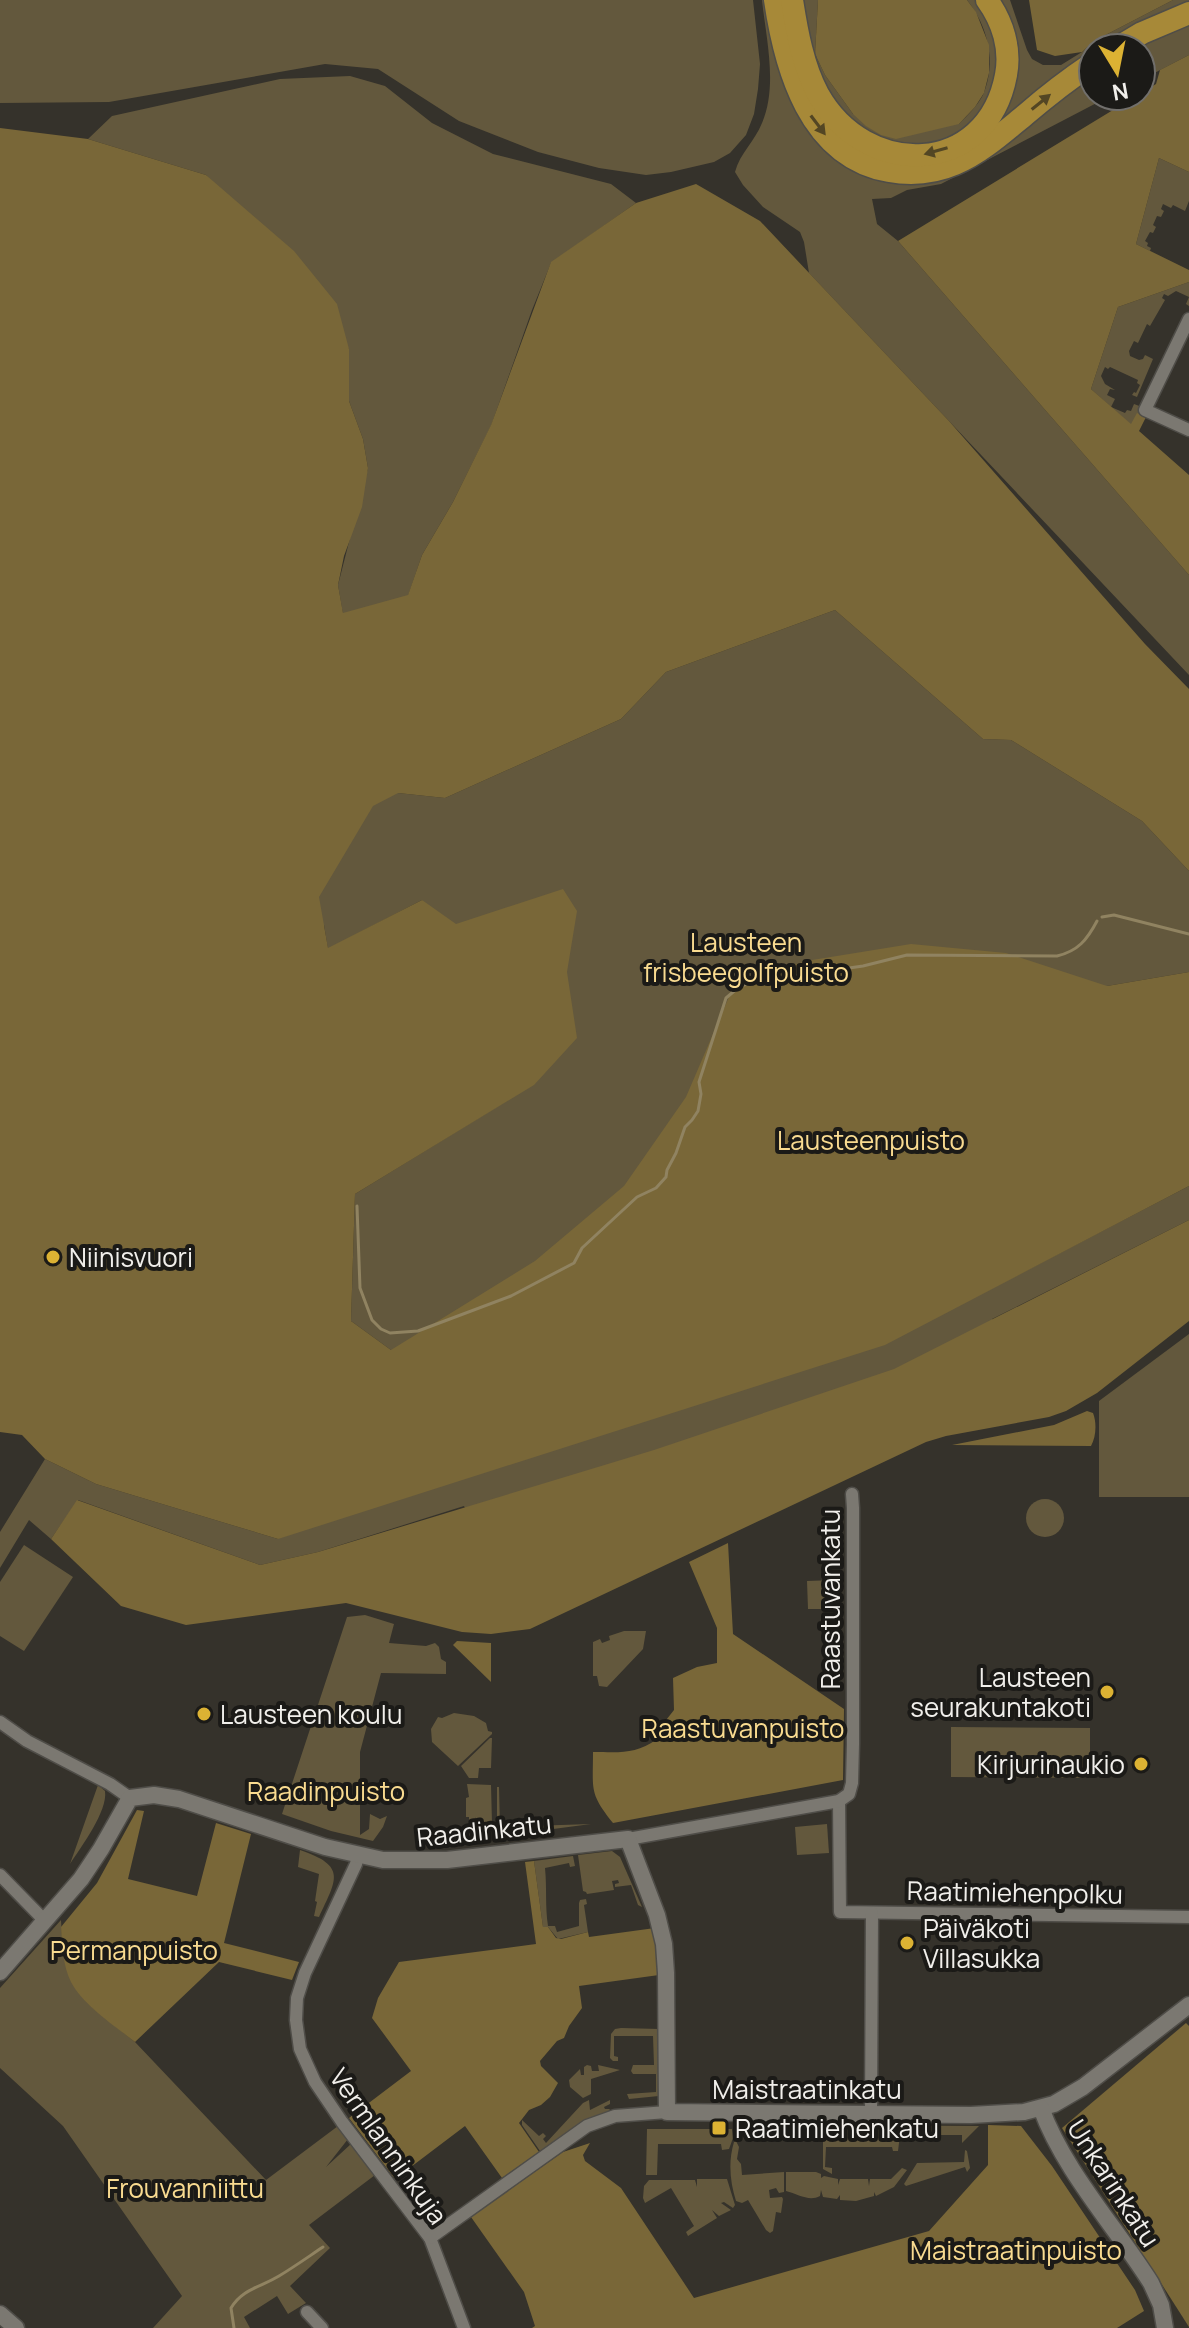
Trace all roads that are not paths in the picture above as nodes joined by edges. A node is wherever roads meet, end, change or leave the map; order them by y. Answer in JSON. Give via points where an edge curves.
{"nodes":[{"id":1,"x":775,"y":0,"type":"edge"},
{"id":2,"x":792,"y":0,"type":"edge"},
{"id":3,"x":987,"y":0,"type":"edge"},
{"id":4,"x":1189,"y":13,"type":"edge"},
{"id":5,"x":1144,"y":32,"type":"edge"},
{"id":6,"x":1077,"y":74,"type":"edge"},
{"id":7,"x":1189,"y":319,"type":"edge"},
{"id":8,"x":1189,"y":430,"type":"edge"},
{"id":9,"x":852,"y":1494,"type":"dead end"},
{"id":10,"x":0,"y":1722,"type":"edge"},
{"id":11,"x":130,"y":1798,"type":"junction"},
{"id":12,"x":843,"y":1799,"type":"junction"},
{"id":13,"x":628,"y":1839,"type":"junction"},
{"id":14,"x":358,"y":1855,"type":"junction"},
{"id":15,"x":0,"y":1875,"type":"edge"},
{"id":16,"x":840,"y":1912,"type":"joint"},
{"id":17,"x":872,"y":1913,"type":"junction"},
{"id":18,"x":1189,"y":1917,"type":"edge"},
{"id":19,"x":45,"y":1921,"type":"junction"},
{"id":20,"x":0,"y":1972,"type":"edge"},
{"id":21,"x":1189,"y":2005,"type":"edge"},
{"id":22,"x":1041,"y":2108,"type":"junction"},
{"id":23,"x":667,"y":2112,"type":"junction"},
{"id":24,"x":871,"y":2114,"type":"junction"},
{"id":25,"x":430,"y":2238,"type":"junction"},
{"id":26,"x":307,"y":2312,"type":"dead end"},
{"id":27,"x":0,"y":2314,"type":"edge"},
{"id":28,"x":16,"y":2328,"type":"edge"},
{"id":29,"x":322,"y":2328,"type":"edge"},
{"id":30,"x":464,"y":2328,"type":"edge"},
{"id":31,"x":1165,"y":2328,"type":"edge"}],
"edges":[{"from":1,"to":6,"type":"highway","one_way":true,"via":[[786,57],[810,114],[828,138],[869,166],[929,172],[966,159]]},
{"from":3,"to":2,"type":"highway","one_way":true,"via":[[999,19],[1007,51],[997,104],[986,122],[961,141],[933,154],[909,155],[867,144],[830,112],[807,67]]},
{"from":4,"to":5,"type":"highway"},
{"from":7,"to":8,"type":"street","via":[[1145,410]]},
{"from":9,"to":12,"type":"street","name":"Raastuvankatu","via":[[852,1783]]},
{"from":10,"to":11,"type":"street"},
{"from":11,"to":14,"type":"street","name":"Raadinkatu","via":[[179,1799]]},
{"from":11,"to":19,"type":"street","via":[[91,1865]]},
{"from":12,"to":13,"type":"street","name":"Raadinkatu"},
{"from":12,"to":16,"type":"street","name":"Raastuvankatu"},
{"from":13,"to":14,"type":"street","name":"Raadinkatu","via":[[437,1861]]},
{"from":13,"to":23,"type":"street","via":[[664,1944]]},
{"from":14,"to":25,"type":"street","name":"Vermlanninkuja","via":[[300,1986],[297,2033],[315,2082]]},
{"from":15,"to":19,"type":"street"},
{"from":16,"to":17,"type":"street","name":"Raatimiehenpolku"},
{"from":17,"to":18,"type":"street","name":"Raatimiehenpolku"},
{"from":17,"to":24,"type":"street"},
{"from":19,"to":20,"type":"street"},
{"from":21,"to":22,"type":"street","name":"Maistraatinkatu","via":[[1083,2087]]},
{"from":22,"to":24,"type":"street","name":"Maistraatinkatu","via":[[994,2115]]},
{"from":22,"to":31,"type":"street","name":"Unkarinkatu","via":[[1063,2155],[1151,2283]]},
{"from":23,"to":24,"type":"street","name":"Maistraatinkatu"},
{"from":23,"to":25,"type":"street","name":"Maistraatinkatu","via":[[615,2116],[587,2126]]},
{"from":25,"to":30,"type":"street","name":"Vermlanninkuja"},
{"from":26,"to":29,"type":"street"},
{"from":27,"to":28,"type":"street"}]}
